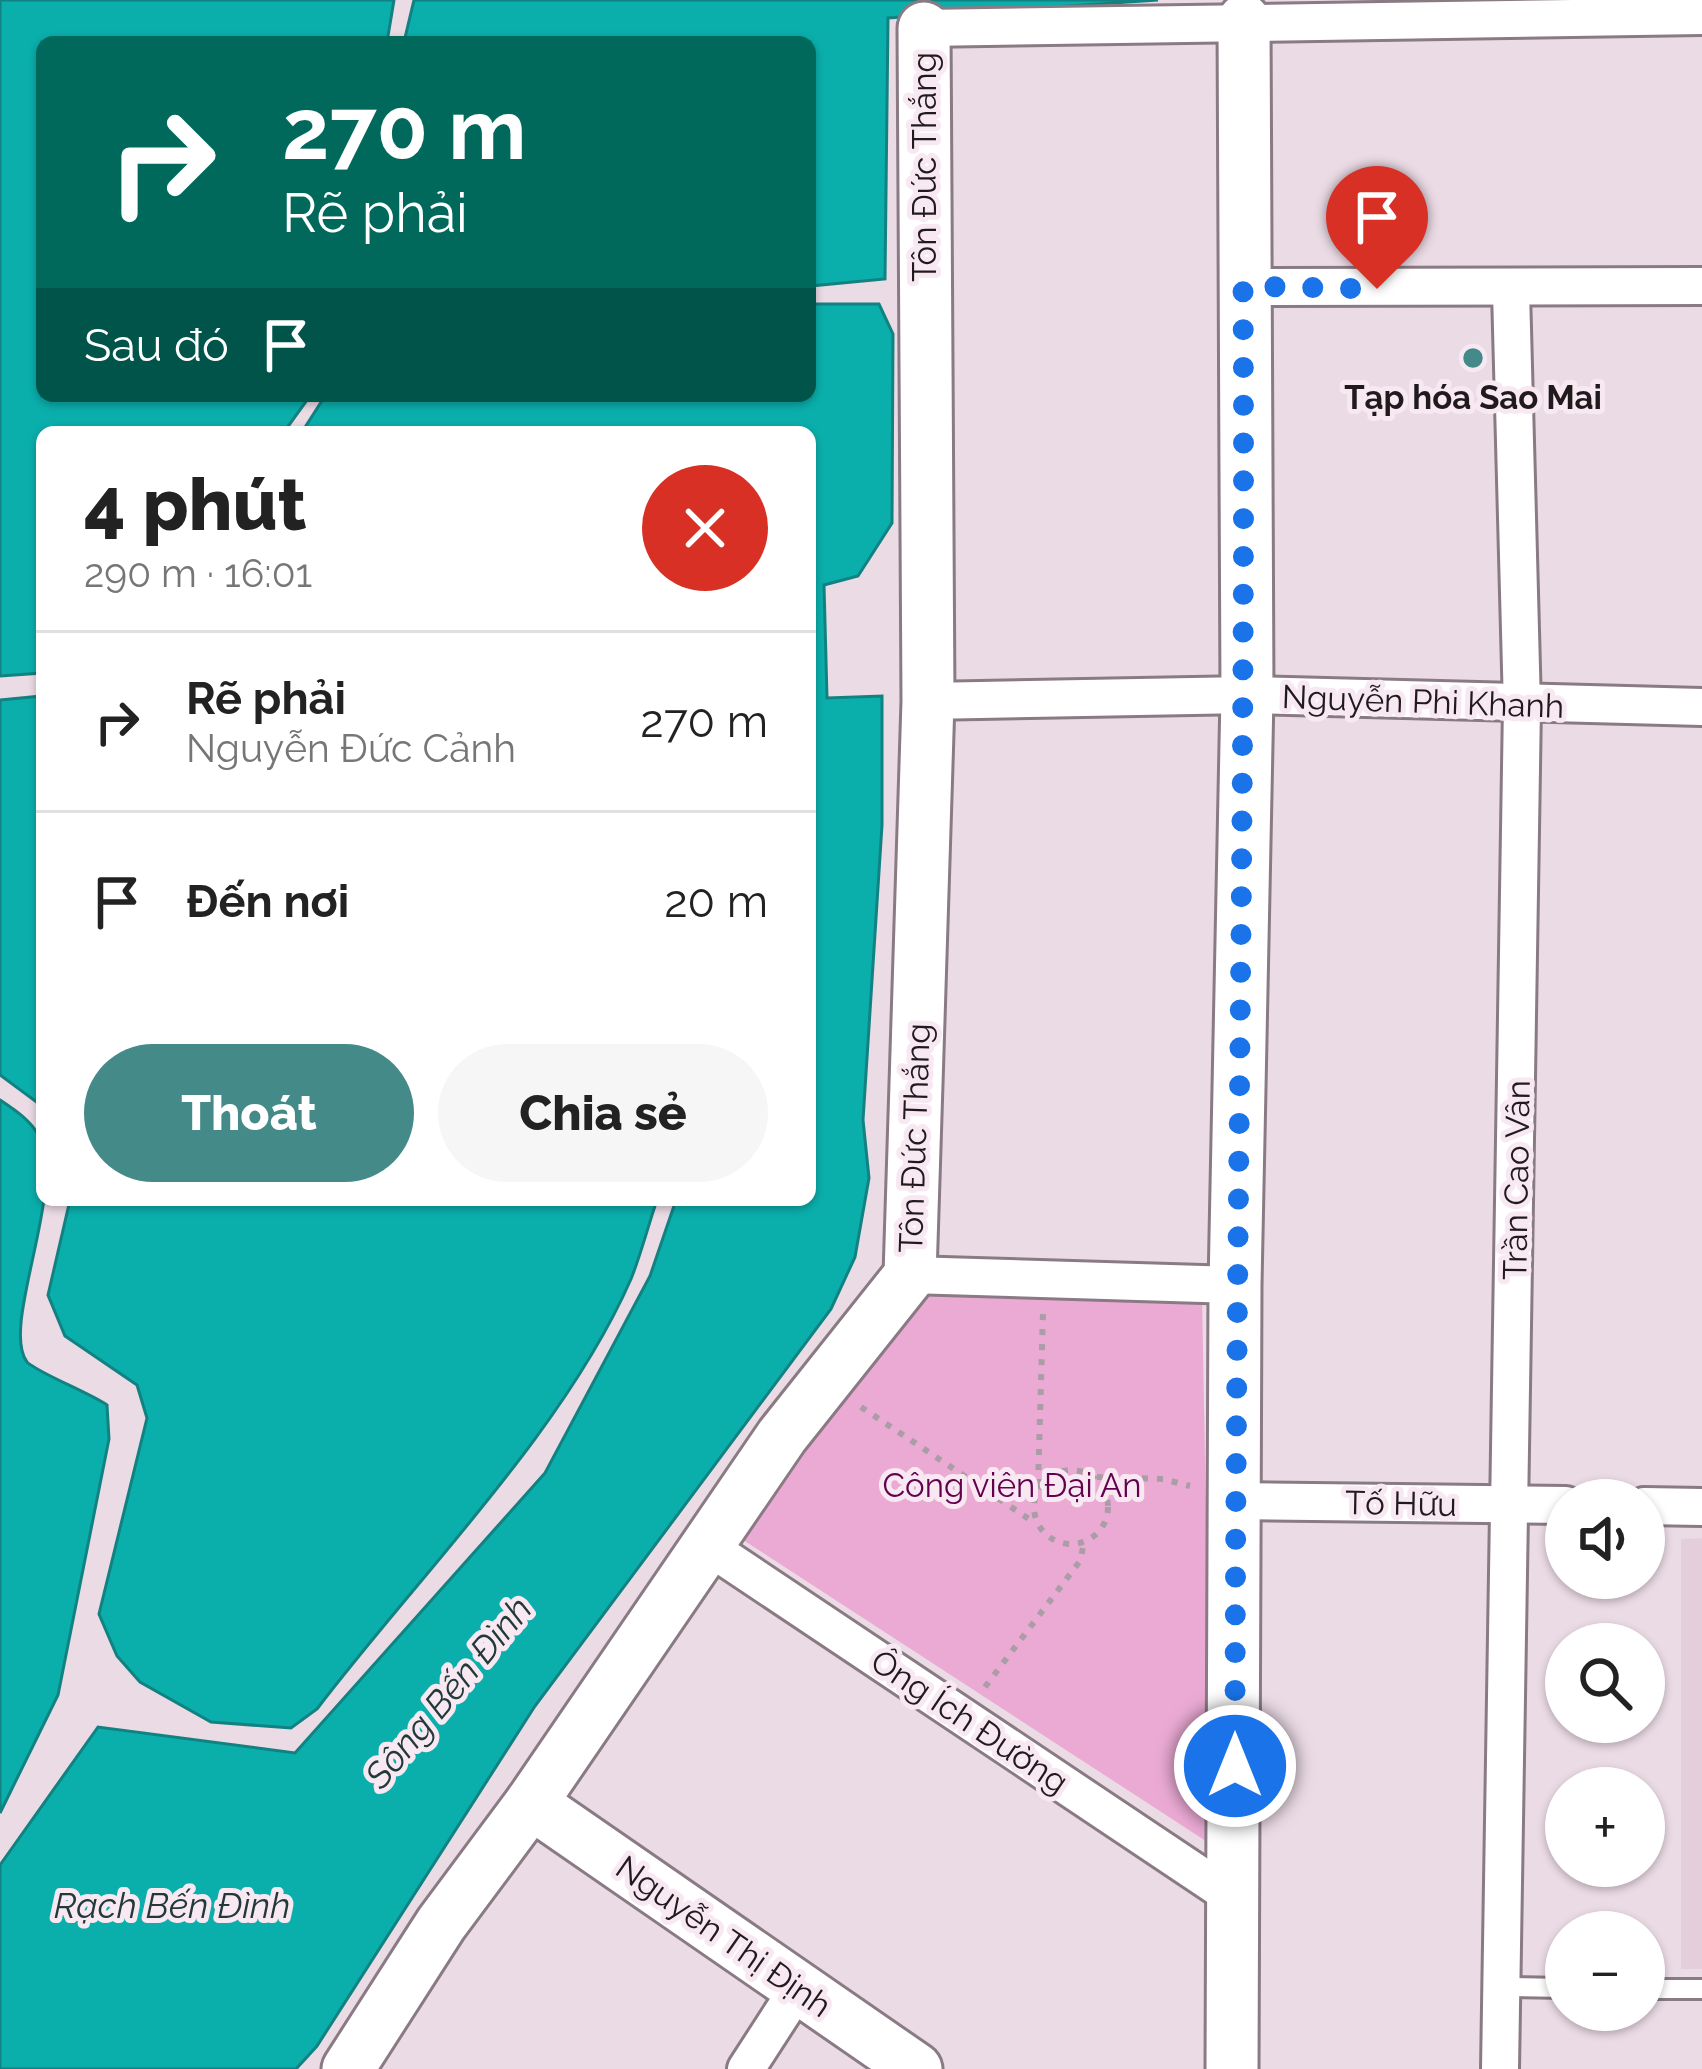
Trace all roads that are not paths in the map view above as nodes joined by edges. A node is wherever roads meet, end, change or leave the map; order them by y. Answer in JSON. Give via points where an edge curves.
{"nodes":[{"id":1,"x":1702,"y":16,"type":"edge"},
{"id":2,"x":1244,"y":20,"type":"junction"},
{"id":3,"x":923,"y":28,"type":"joint"},
{"id":4,"x":1243,"y":286,"type":"junction"},
{"id":5,"x":1702,"y":286,"type":"edge"},
{"id":6,"x":1511,"y":290,"type":"junction"},
{"id":7,"x":1247,"y":695,"type":"junction"},
{"id":8,"x":928,"y":701,"type":"junction"},
{"id":9,"x":1522,"y":706,"type":"junction"},
{"id":10,"x":1702,"y":706,"type":"edge"},
{"id":11,"x":910,"y":1275,"type":"junction"},
{"id":12,"x":1234,"y":1285,"type":"junction"},
{"id":13,"x":1235,"y":1501,"type":"junction"},
{"id":14,"x":1512,"y":1504,"type":"junction"},
{"id":15,"x":1545,"y":1505,"type":"edge"},
{"id":16,"x":1665,"y":1506,"type":"edge"},
{"id":17,"x":1702,"y":1507,"type":"edge"},
{"id":18,"x":706,"y":1545,"type":"junction"},
{"id":19,"x":531,"y":1803,"type":"junction"},
{"id":20,"x":1234,"y":1898,"type":"junction"},
{"id":21,"x":799,"y":1987,"type":"junction"},
{"id":22,"x":1503,"y":1987,"type":"junction"},
{"id":23,"x":1545,"y":1988,"type":"edge"},
{"id":24,"x":1665,"y":1989,"type":"edge"},
{"id":25,"x":1702,"y":1989,"type":"edge"},
{"id":26,"x":348,"y":2069,"type":"edge"},
{"id":27,"x":746,"y":2069,"type":"edge"},
{"id":28,"x":916,"y":2069,"type":"edge"},
{"id":29,"x":1232,"y":2069,"type":"edge"},
{"id":30,"x":1500,"y":2069,"type":"edge"}],
"edges":[{"from":1,"to":2,"type":"street"},
{"from":2,"to":3,"type":"street"},
{"from":2,"to":4,"type":"street"},
{"from":3,"to":8,"type":"street","name":"Tôn Đức Thắng"},
{"from":4,"to":6,"type":"street"},
{"from":4,"to":7,"type":"street"},
{"from":5,"to":6,"type":"street"},
{"from":6,"to":9,"type":"street","name":"Trần Cao Vân"},
{"from":7,"to":8,"type":"street","name":"Nguyễn Phi Khanh"},
{"from":7,"to":9,"type":"street","name":"Nguyễn Phi Khanh"},
{"from":7,"to":12,"type":"street"},
{"from":8,"to":11,"type":"street","name":"Tôn Đức Thắng"},
{"from":9,"to":10,"type":"street","name":"Nguyễn Phi Khanh"},
{"from":9,"to":14,"type":"street","name":"Trần Cao Vân"},
{"from":11,"to":12,"type":"street"},
{"from":11,"to":18,"type":"street","name":"Tôn Đức Thắng"},
{"from":12,"to":13,"type":"street"},
{"from":13,"to":14,"type":"street","name":"Tố Hữu"},
{"from":13,"to":20,"type":"street"},
{"from":14,"to":15,"type":"street","name":"Tố Hữu"},
{"from":14,"to":22,"type":"street","name":"Trần Cao Vân"},
{"from":16,"to":17,"type":"street"},
{"from":18,"to":19,"type":"street","name":"Tôn Đức Thắng"},
{"from":18,"to":20,"type":"street","name":"Ông Ích Đường"},
{"from":19,"to":21,"type":"street","name":"Nguyễn Thị Định"},
{"from":19,"to":26,"type":"street","name":"Tôn Đức Thắng"},
{"from":20,"to":29,"type":"street"},
{"from":21,"to":27,"type":"street"},
{"from":21,"to":28,"type":"street","name":"Nguyễn Thị Định"},
{"from":22,"to":23,"type":"lane"},
{"from":22,"to":30,"type":"street","name":"Trần Cao Vân"},
{"from":24,"to":25,"type":"lane"}]}
